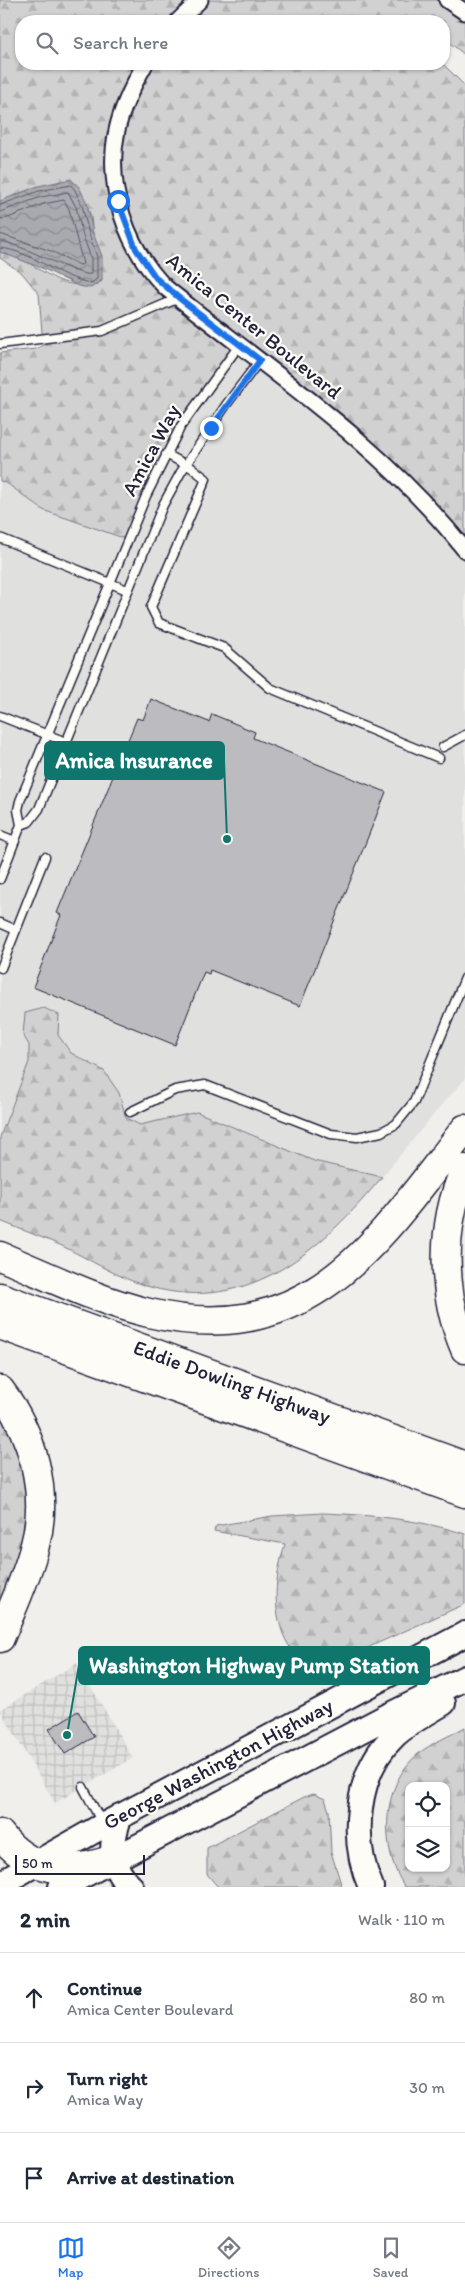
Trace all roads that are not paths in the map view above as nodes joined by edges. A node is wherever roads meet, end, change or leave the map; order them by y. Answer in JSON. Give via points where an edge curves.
{"nodes":[{"id":1,"x":200,"y":0,"type":"edge"},
{"id":2,"x":448,"y":0,"type":"edge"},
{"id":3,"x":465,"y":12,"type":"edge"},
{"id":4,"x":184,"y":15,"type":"edge"},
{"id":5,"x":142,"y":70,"type":"edge"},
{"id":6,"x":179,"y":298,"type":"junction"},
{"id":7,"x":0,"y":344,"type":"edge"},
{"id":8,"x":240,"y":344,"type":"junction"},
{"id":9,"x":260,"y":360,"type":"junction"},
{"id":10,"x":166,"y":454,"type":"junction"},
{"id":11,"x":186,"y":465,"type":"junction"},
{"id":12,"x":0,"y":538,"type":"edge"},
{"id":13,"x":465,"y":550,"type":"edge"},
{"id":14,"x":109,"y":582,"type":"junction"},
{"id":15,"x":127,"y":590,"type":"junction"},
{"id":16,"x":0,"y":716,"type":"edge"},
{"id":17,"x":47,"y":735,"type":"junction"},
{"id":18,"x":465,"y":735,"type":"edge"},
{"id":19,"x":66,"y":742,"type":"junction"},
{"id":20,"x":443,"y":747,"type":"dead end"},
{"id":21,"x":439,"y":758,"type":"dead end"},
{"id":22,"x":21,"y":825,"type":"junction"},
{"id":23,"x":0,"y":835,"type":"edge"},
{"id":24,"x":15,"y":841,"type":"junction"},
{"id":25,"x":45,"y":857,"type":"dead end"},
{"id":26,"x":0,"y":879,"type":"edge"},
{"id":27,"x":0,"y":923,"type":"edge"},
{"id":28,"x":16,"y":930,"type":"junction"},
{"id":29,"x":1,"y":968,"type":"edge"},
{"id":30,"x":465,"y":978,"type":"edge"},
{"id":31,"x":130,"y":1112,"type":"dead end"},
{"id":32,"x":465,"y":1129,"type":"edge"},
{"id":33,"x":465,"y":1169,"type":"edge"},
{"id":34,"x":0,"y":1256,"type":"edge"},
{"id":35,"x":0,"y":1278,"type":"edge"},
{"id":36,"x":0,"y":1298,"type":"edge"},
{"id":37,"x":0,"y":1325,"type":"edge"},
{"id":38,"x":0,"y":1331,"type":"edge"},
{"id":39,"x":38,"y":1339,"type":"junction"},
{"id":40,"x":465,"y":1349,"type":"edge"},
{"id":41,"x":0,"y":1390,"type":"edge"},
{"id":42,"x":306,"y":1409,"type":"junction"},
{"id":43,"x":465,"y":1466,"type":"edge"},
{"id":44,"x":465,"y":1493,"type":"edge"},
{"id":45,"x":6,"y":1614,"type":"edge"},
{"id":46,"x":465,"y":1634,"type":"edge"},
{"id":47,"x":0,"y":1638,"type":"edge"},
{"id":48,"x":465,"y":1678,"type":"edge"},
{"id":49,"x":465,"y":1690,"type":"edge"},
{"id":50,"x":83,"y":1787,"type":"dead end"},
{"id":51,"x":112,"y":1821,"type":"junction"},
{"id":52,"x":0,"y":1834,"type":"edge"},
{"id":53,"x":113,"y":1860,"type":"junction"},
{"id":54,"x":36,"y":1864,"type":"junction"},
{"id":55,"x":0,"y":1884,"type":"edge"},
{"id":56,"x":61,"y":1887,"type":"edge"},
{"id":57,"x":131,"y":1887,"type":"edge"},
{"id":58,"x":371,"y":1887,"type":"edge"}],
"edges":[{"from":1,"to":4,"type":"street"},
{"from":2,"to":3,"type":"street"},
{"from":5,"to":6,"type":"street","name":"Amica Center Boulevard","via":[[117,130],[115,183],[123,219],[136,249],[156,278]]},
{"from":6,"to":7,"type":"lane","via":[[102,331]]},
{"from":6,"to":8,"type":"street","name":"Amica Center Boulevard"},
{"from":8,"to":9,"type":"street","name":"Amica Center Boulevard"},
{"from":8,"to":10,"type":"lane","name":"Amica Way","via":[[195,406]]},
{"from":9,"to":11,"type":"lane","name":"Amica Way"},
{"from":9,"to":13,"type":"street","name":"Amica Center Boulevard","via":[[376,454],[430,508]]},
{"from":10,"to":11,"type":"lane"},
{"from":10,"to":14,"type":"lane","name":"Amica Way"},
{"from":11,"to":15,"type":"lane","name":"Amica Way","via":[[164,505]]},
{"from":11,"to":21,"type":"lane","via":[[206,478],[151,607],[158,622],[224,648],[270,688]]},
{"from":12,"to":14,"type":"lane"},
{"from":14,"to":15,"type":"lane"},
{"from":14,"to":17,"type":"lane","name":"Amica Way"},
{"from":15,"to":19,"type":"lane","name":"Amica Way"},
{"from":16,"to":17,"type":"lane"},
{"from":17,"to":19,"type":"lane"},
{"from":17,"to":22,"type":"lane","name":"Amica Way","via":[[20,801]]},
{"from":18,"to":20,"type":"lane"},
{"from":19,"to":22,"type":"lane","name":"Amica Way","via":[[39,809]]},
{"from":22,"to":24,"type":"lane","name":"Amica Way"},
{"from":23,"to":24,"type":"lane"},
{"from":24,"to":26,"type":"lane","name":"Amica Way"},
{"from":25,"to":28,"type":"lane"},
{"from":27,"to":28,"type":"lane"},
{"from":28,"to":29,"type":"lane"},
{"from":30,"to":31,"type":"lane","via":[[414,1102],[396,1124],[381,1132],[357,1137],[331,1134],[205,1085],[175,1090]]},
{"from":32,"to":34,"type":"highway","via":[[382,1235],[356,1262],[314,1292],[263,1313],[206,1320],[148,1312]]},
{"from":33,"to":40,"type":"highway","via":[[449,1222],[447,1266],[451,1306]]},
{"from":35,"to":42,"type":"highway","via":[[198,1354]]},
{"from":36,"to":42,"type":"highway","name":"Eddie Dowling Highway"},
{"from":37,"to":39,"type":"highway","name":"Eddie Dowling Highway"},
{"from":38,"to":39,"type":"highway"},
{"from":39,"to":44,"type":"highway","name":"Eddie Dowling Highway"},
{"from":41,"to":45,"type":"highway","via":[[26,1436],[35,1464],[40,1510],[35,1546]]},
{"from":42,"to":43,"type":"highway","name":"Eddie Dowling Highway"},
{"from":45,"to":47,"type":"highway"},
{"from":46,"to":51,"type":"main road","name":"George Washington Highway"},
{"from":48,"to":53,"type":"main road","name":"George Washington Highway"},
{"from":49,"to":58,"type":"main road","via":[[394,1736],[378,1757],[361,1804],[359,1821],[362,1861]]},
{"from":50,"to":51,"type":"lane"},
{"from":51,"to":53,"type":"main road"},
{"from":51,"to":54,"type":"main road","name":"George Washington Highway"},
{"from":52,"to":54,"type":"highway","via":[[18,1854]]},
{"from":53,"to":54,"type":"highway","via":[[70,1869]]},
{"from":53,"to":56,"type":"main road","name":"George Washington Highway"},
{"from":53,"to":57,"type":"main road","via":[[121,1877]]},
{"from":54,"to":55,"type":"main road","name":"George Washington Highway"}]}
